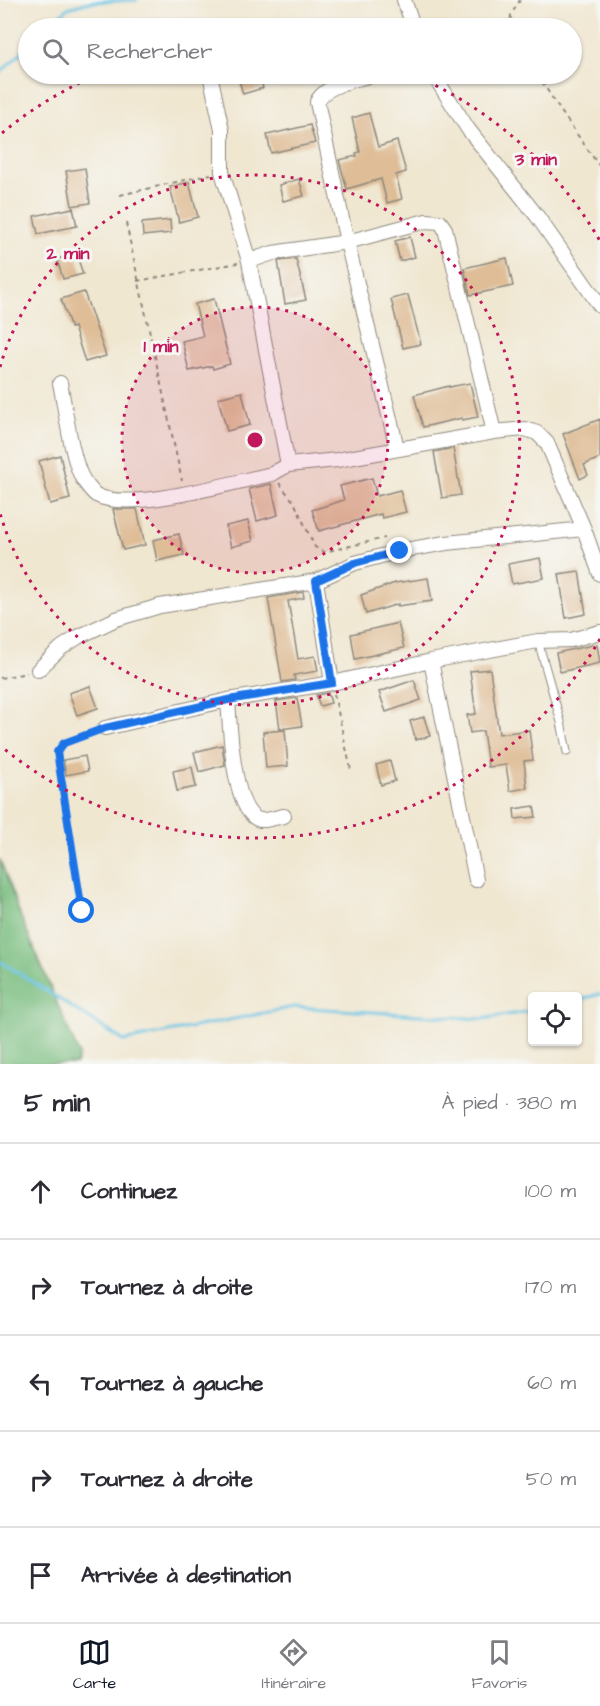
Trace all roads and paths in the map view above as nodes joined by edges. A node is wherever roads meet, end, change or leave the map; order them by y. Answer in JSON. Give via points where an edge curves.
{"nodes":[{"id":1,"x":404,"y":0,"type":"edge"},
{"id":2,"x":520,"y":0,"type":"edge"},
{"id":3,"x":410,"y":18,"type":"edge"},
{"id":4,"x":511,"y":18,"type":"edge"},
{"id":5,"x":212,"y":84,"type":"edge"},
{"id":6,"x":344,"y":84,"type":"edge"},
{"id":7,"x":439,"y":84,"type":"edge"},
{"id":8,"x":543,"y":84,"type":"edge"},
{"id":9,"x":600,"y":167,"type":"edge"},
{"id":10,"x":222,"y":171,"type":"junction"},
{"id":11,"x":120,"y":195,"type":"dead end"},
{"id":12,"x":126,"y":223,"type":"dead end"},
{"id":13,"x":346,"y":242,"type":"junction"},
{"id":14,"x":249,"y":261,"type":"junction"},
{"id":15,"x":137,"y":280,"type":"junction"},
{"id":16,"x":600,"y":306,"type":"edge"},
{"id":17,"x":60,"y":383,"type":"dead end"},
{"id":18,"x":494,"y":432,"type":"junction"},
{"id":19,"x":397,"y":448,"type":"junction"},
{"id":20,"x":288,"y":465,"type":"junction"},
{"id":21,"x":272,"y":474,"type":"junction"},
{"id":22,"x":185,"y":492,"type":"junction"},
{"id":23,"x":584,"y":529,"type":"junction"},
{"id":24,"x":385,"y":538,"type":"dead end"},
{"id":25,"x":600,"y":574,"type":"edge"},
{"id":26,"x":316,"y":581,"type":"junction"},
{"id":27,"x":600,"y":632,"type":"edge"},
{"id":28,"x":538,"y":641,"type":"junction"},
{"id":29,"x":431,"y":661,"type":"junction"},
{"id":30,"x":38,"y":670,"type":"joint"},
{"id":31,"x":0,"y":678,"type":"edge"},
{"id":32,"x":332,"y":683,"type":"junction"},
{"id":33,"x":228,"y":700,"type":"junction"},
{"id":34,"x":105,"y":728,"type":"joint"},
{"id":35,"x":567,"y":752,"type":"dead end"},
{"id":36,"x":351,"y":770,"type":"dead end"},
{"id":37,"x":284,"y":816,"type":"dead end"},
{"id":38,"x":476,"y":880,"type":"dead end"},
{"id":39,"x":82,"y":911,"type":"dead end"}],
"edges":[{"from":1,"to":3,"type":"street"},
{"from":2,"to":4,"type":"path"},
{"from":5,"to":10,"type":"street","via":[[222,130]]},
{"from":6,"to":13,"type":"street","via":[[328,89],[317,102]]},
{"from":7,"to":16,"type":"street","via":[[468,129],[537,216]]},
{"from":8,"to":9,"type":"path"},
{"from":10,"to":11,"type":"path"},
{"from":10,"to":14,"type":"street"},
{"from":12,"to":15,"type":"path"},
{"from":13,"to":14,"type":"street","via":[[273,253]]},
{"from":13,"to":18,"type":"street","via":[[426,221],[440,222],[445,229]]},
{"from":13,"to":19,"type":"street"},
{"from":14,"to":15,"type":"path"},
{"from":14,"to":20,"type":"street"},
{"from":15,"to":22,"type":"path"},
{"from":17,"to":22,"type":"street","via":[[76,462],[83,480],[95,494],[116,500],[146,501]]},
{"from":18,"to":19,"type":"street"},
{"from":18,"to":23,"type":"street","via":[[525,429],[537,433],[547,443]]},
{"from":19,"to":20,"type":"street"},
{"from":20,"to":21,"type":"street"},
{"from":21,"to":22,"type":"street"},
{"from":21,"to":24,"type":"path","via":[[294,502],[315,548],[324,552]]},
{"from":23,"to":25,"type":"street"},
{"from":23,"to":26,"type":"street","via":[[400,551],[355,563]]},
{"from":26,"to":30,"type":"street","via":[[182,602],[116,619],[61,648]]},
{"from":26,"to":32,"type":"street"},
{"from":27,"to":28,"type":"street","via":[[571,640]]},
{"from":28,"to":29,"type":"street"},
{"from":28,"to":35,"type":"lane"},
{"from":29,"to":32,"type":"street"},
{"from":29,"to":38,"type":"street"},
{"from":30,"to":31,"type":"path"},
{"from":32,"to":33,"type":"street"},
{"from":32,"to":36,"type":"path"},
{"from":33,"to":34,"type":"street"},
{"from":33,"to":37,"type":"street","via":[[233,760],[244,803],[261,820]]},
{"from":34,"to":39,"type":"path","via":[[64,743],[57,752]]}]}
